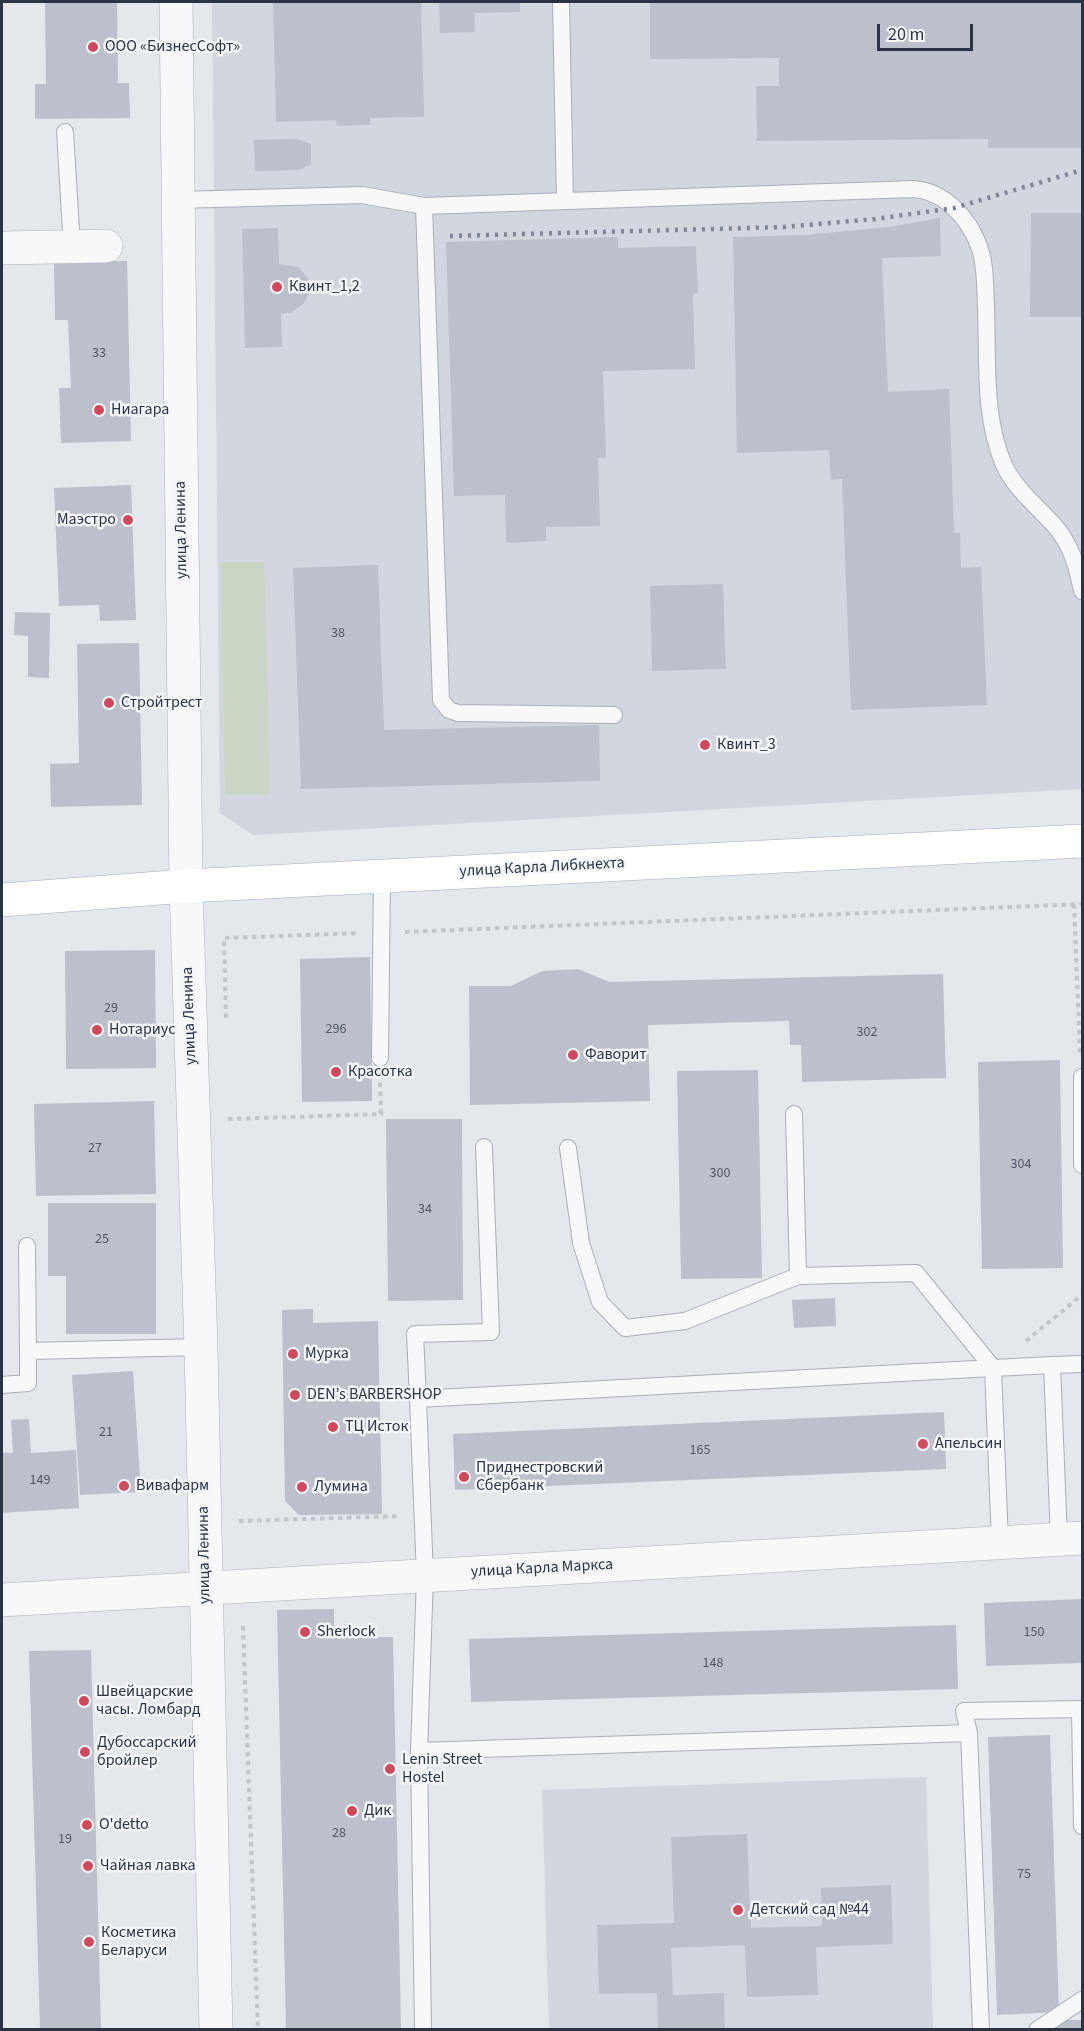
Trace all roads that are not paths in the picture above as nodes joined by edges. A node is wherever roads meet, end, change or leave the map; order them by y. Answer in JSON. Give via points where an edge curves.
{"nodes":[{"id":1,"x":176,"y":2,"type":"edge"},
{"id":2,"x":561,"y":2,"type":"edge"},
{"id":3,"x":65,"y":132,"type":"dead end"},
{"id":4,"x":178,"y":200,"type":"junction"},
{"id":5,"x":565,"y":201,"type":"junction"},
{"id":6,"x":424,"y":206,"type":"junction"},
{"id":7,"x":106,"y":246,"type":"dead end"},
{"id":8,"x":72,"y":247,"type":"junction"},
{"id":9,"x":2,"y":248,"type":"edge"},
{"id":10,"x":1083,"y":591,"type":"edge"},
{"id":11,"x":614,"y":715,"type":"dead end"},
{"id":12,"x":1083,"y":841,"type":"edge"},
{"id":13,"x":382,"y":876,"type":"junction"},
{"id":14,"x":186,"y":886,"type":"junction"},
{"id":15,"x":2,"y":900,"type":"edge"},
{"id":16,"x":380,"y":1058,"type":"road end"},
{"id":17,"x":1082,"y":1077,"type":"edge"},
{"id":18,"x":794,"y":1114,"type":"dead end"},
{"id":19,"x":484,"y":1147,"type":"dead end"},
{"id":20,"x":568,"y":1148,"type":"dead end"},
{"id":21,"x":1083,"y":1165,"type":"edge"},
{"id":22,"x":27,"y":1246,"type":"dead end"},
{"id":23,"x":798,"y":1276,"type":"junction"},
{"id":24,"x":201,"y":1347,"type":"junction"},
{"id":25,"x":28,"y":1351,"type":"junction"},
{"id":26,"x":1083,"y":1364,"type":"edge"},
{"id":27,"x":1052,"y":1365,"type":"junction"},
{"id":28,"x":993,"y":1368,"type":"junction"},
{"id":29,"x":2,"y":1385,"type":"edge"},
{"id":30,"x":418,"y":1399,"type":"junction"},
{"id":31,"x":1071,"y":1539,"type":"edge"},
{"id":32,"x":1000,"y":1543,"type":"junction"},
{"id":33,"x":424,"y":1576,"type":"junction"},
{"id":34,"x":206,"y":1588,"type":"junction"},
{"id":35,"x":2,"y":1600,"type":"edge"},
{"id":36,"x":1081,"y":1709,"type":"edge"},
{"id":37,"x":969,"y":1733,"type":"junction"},
{"id":38,"x":419,"y":1751,"type":"junction"},
{"id":39,"x":1083,"y":1826,"type":"edge"},
{"id":40,"x":1083,"y":2000,"type":"edge"},
{"id":41,"x":216,"y":2030,"type":"edge"},
{"id":42,"x":423,"y":2030,"type":"edge"},
{"id":43,"x":981,"y":2030,"type":"edge"},
{"id":44,"x":1037,"y":2030,"type":"edge"}],
"edges":[{"from":1,"to":4,"type":"street","name":"улица Ленина"},
{"from":2,"to":5,"type":"lane"},
{"from":3,"to":8,"type":"lane"},
{"from":4,"to":6,"type":"lane","via":[[362,195]]},
{"from":4,"to":14,"type":"street","name":"улица Ленина"},
{"from":5,"to":6,"type":"lane"},
{"from":5,"to":10,"type":"lane","via":[[913,189],[939,195],[966,221],[980,250],[985,277],[994,440],[1018,487],[1055,527],[1075,557]]},
{"from":6,"to":11,"type":"lane","via":[[441,700],[449,710],[458,713]]},
{"from":7,"to":8,"type":"street"},
{"from":8,"to":9,"type":"street"},
{"from":12,"to":13,"type":"main road","name":"улица Карла Либкнехта"},
{"from":13,"to":14,"type":"main road","name":"улица Карла Либкнехта"},
{"from":13,"to":16,"type":"lane"},
{"from":14,"to":15,"type":"main road","name":"улица Карла Либкнехта"},
{"from":14,"to":24,"type":"street","name":"улица Ленина"},
{"from":17,"to":21,"type":"lane"},
{"from":18,"to":23,"type":"lane"},
{"from":19,"to":30,"type":"lane","via":[[491,1332],[415,1334]]},
{"from":20,"to":23,"type":"lane","via":[[581,1243],[600,1302],[625,1328],[685,1321]]},
{"from":22,"to":25,"type":"lane"},
{"from":23,"to":28,"type":"lane","via":[[916,1273]]},
{"from":24,"to":25,"type":"lane"},
{"from":24,"to":34,"type":"street","name":"улица Ленина"},
{"from":25,"to":29,"type":"lane","via":[[28,1383]]},
{"from":26,"to":27,"type":"lane"},
{"from":27,"to":28,"type":"lane"},
{"from":27,"to":31,"type":"lane"},
{"from":28,"to":30,"type":"lane"},
{"from":28,"to":32,"type":"lane"},
{"from":30,"to":33,"type":"lane"},
{"from":31,"to":32,"type":"street","name":"улица Карла Маркса"},
{"from":32,"to":33,"type":"street","name":"улица Карла Маркса"},
{"from":33,"to":34,"type":"street","name":"улица Карла Маркса"},
{"from":33,"to":38,"type":"lane"},
{"from":34,"to":35,"type":"street","name":"улица Карла Маркса"},
{"from":34,"to":41,"type":"street","name":"улица Ленина"},
{"from":36,"to":37,"type":"lane","via":[[964,1711]]},
{"from":36,"to":39,"type":"lane"},
{"from":37,"to":38,"type":"lane"},
{"from":37,"to":43,"type":"lane"},
{"from":38,"to":42,"type":"lane"},
{"from":40,"to":44,"type":"lane"}]}
